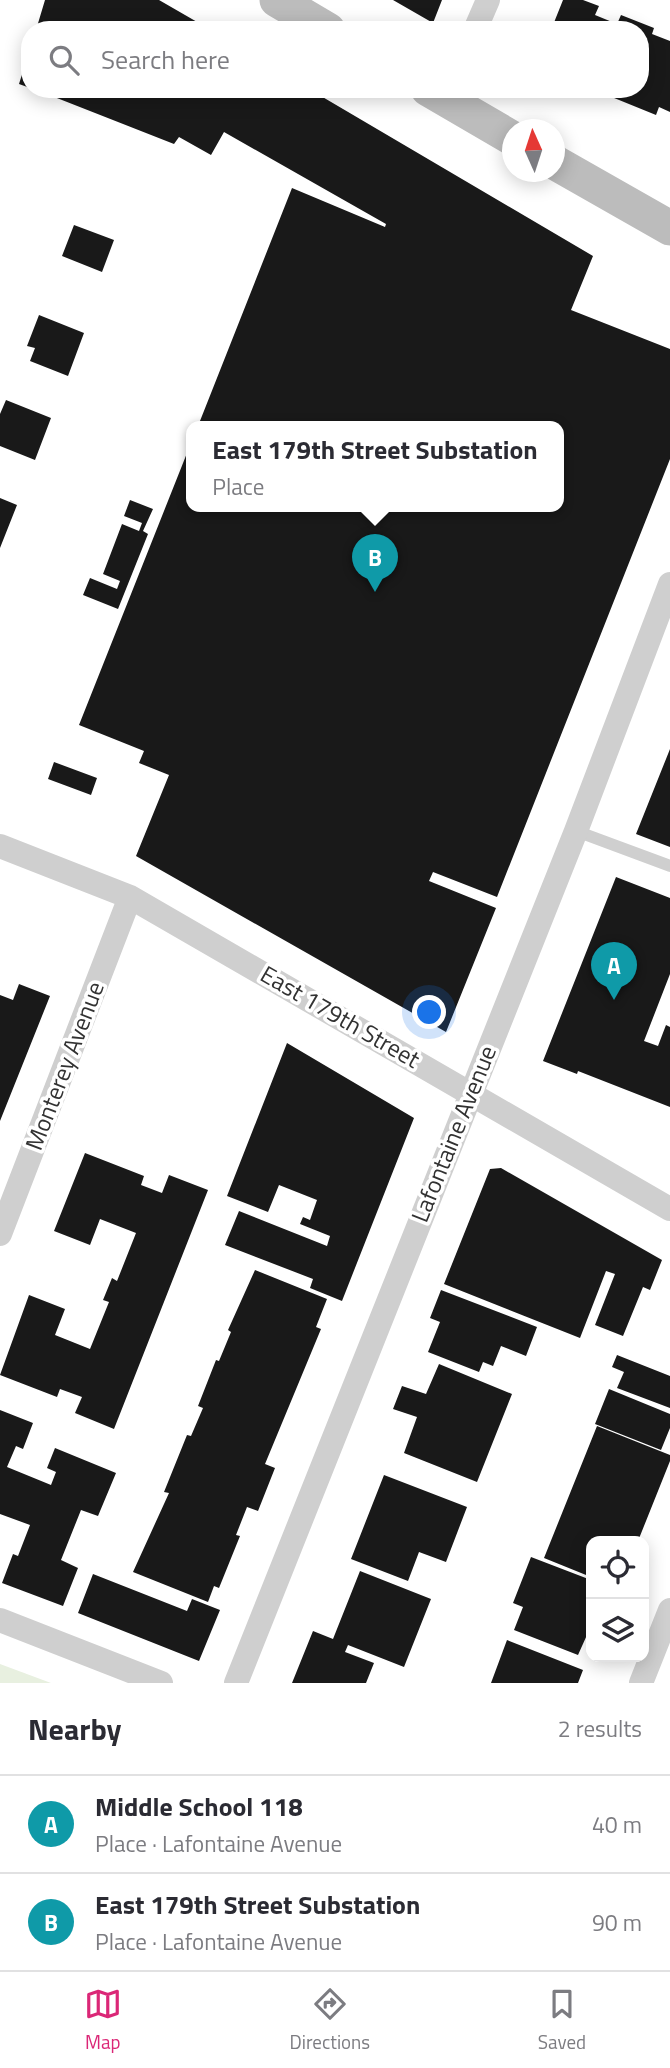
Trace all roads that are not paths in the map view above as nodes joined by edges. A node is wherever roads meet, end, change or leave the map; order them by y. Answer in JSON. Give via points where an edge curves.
{"nodes":[{"id":1,"x":277,"y":0,"type":"edge"},
{"id":2,"x":488,"y":0,"type":"edge"},
{"id":3,"x":313,"y":21,"type":"edge"},
{"id":4,"x":479,"y":21,"type":"edge"},
{"id":5,"x":449,"y":98,"type":"edge"},
{"id":6,"x":502,"y":131,"type":"edge"},
{"id":7,"x":565,"y":168,"type":"edge"},
{"id":8,"x":670,"y":228,"type":"edge"},
{"id":9,"x":670,"y":584,"type":"edge"},
{"id":10,"x":576,"y":831,"type":"junction"},
{"id":11,"x":0,"y":846,"type":"edge"},
{"id":12,"x":670,"y":866,"type":"edge"},
{"id":13,"x":130,"y":897,"type":"junction"},
{"id":14,"x":469,"y":1093,"type":"junction"},
{"id":15,"x":670,"y":1209,"type":"edge"},
{"id":16,"x":0,"y":1234,"type":"edge"},
{"id":17,"x":670,"y":1610,"type":"edge"},
{"id":18,"x":0,"y":1619,"type":"edge"},
{"id":19,"x":160,"y":1683,"type":"edge"},
{"id":20,"x":236,"y":1683,"type":"edge"},
{"id":21,"x":641,"y":1683,"type":"edge"}],
"edges":[{"from":1,"to":3,"type":"main road"},
{"from":2,"to":4,"type":"street"},
{"from":5,"to":6,"type":"main road"},
{"from":7,"to":8,"type":"main road"},
{"from":9,"to":10,"type":"street","name":"Lafontaine Avenue"},
{"from":10,"to":12,"type":"lane"},
{"from":10,"to":14,"type":"street","name":"Lafontaine Avenue"},
{"from":11,"to":13,"type":"street","name":"East 179th Street"},
{"from":13,"to":14,"type":"street","name":"East 179th Street"},
{"from":13,"to":16,"type":"street","name":"Monterey Avenue"},
{"from":14,"to":15,"type":"street","name":"East 179th Street"},
{"from":14,"to":20,"type":"street","name":"Lafontaine Avenue"},
{"from":17,"to":21,"type":"street"},
{"from":18,"to":19,"type":"street"}]}
